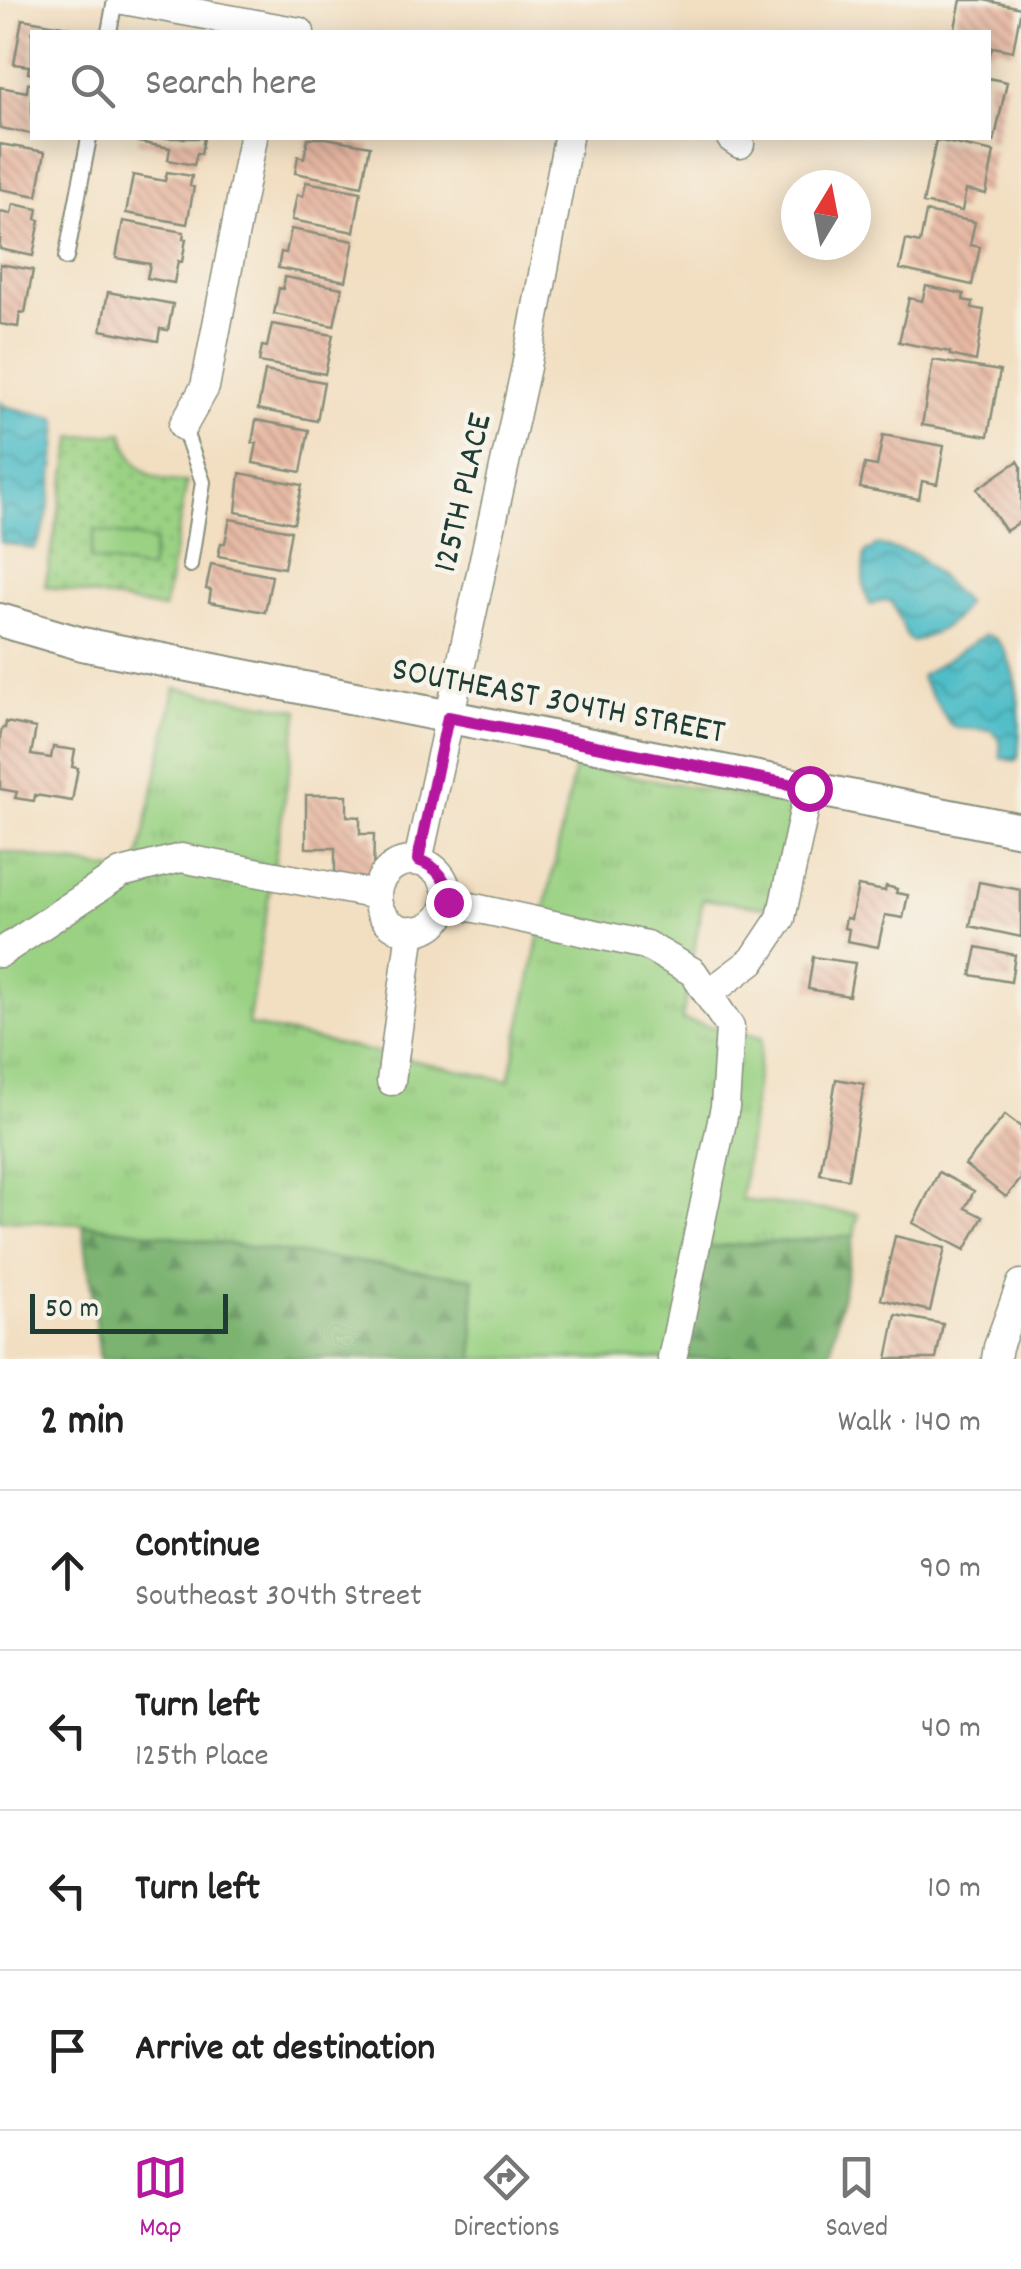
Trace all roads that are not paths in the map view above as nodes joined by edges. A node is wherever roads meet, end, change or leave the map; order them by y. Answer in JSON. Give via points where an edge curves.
{"nodes":[{"id":1,"x":119,"y":0,"type":"edge"},
{"id":2,"x":110,"y":30,"type":"edge"},
{"id":3,"x":277,"y":30,"type":"edge"},
{"id":4,"x":89,"y":140,"type":"edge"},
{"id":5,"x":252,"y":140,"type":"edge"},
{"id":6,"x":568,"y":140,"type":"edge"},
{"id":7,"x":66,"y":258,"type":"dead end"},
{"id":8,"x":183,"y":426,"type":"joint"},
{"id":9,"x":190,"y":565,"type":"dead end"},
{"id":10,"x":0,"y":620,"type":"edge"},
{"id":11,"x":0,"y":636,"type":"edge"},
{"id":12,"x":82,"y":644,"type":"junction"},
{"id":13,"x":448,"y":717,"type":"junction"},
{"id":14,"x":809,"y":788,"type":"junction"},
{"id":15,"x":1021,"y":830,"type":"edge"},
{"id":16,"x":418,"y":860,"type":"junction"},
{"id":17,"x":377,"y":895,"type":"junction"},
{"id":18,"x":448,"y":902,"type":"junction"},
{"id":19,"x":410,"y":930,"type":"junction"},
{"id":20,"x":0,"y":953,"type":"edge"},
{"id":21,"x":708,"y":994,"type":"junction"},
{"id":22,"x":391,"y":1080,"type":"dead end"},
{"id":23,"x":1021,"y":1284,"type":"edge"},
{"id":24,"x":1014,"y":1326,"type":"edge"},
{"id":25,"x":672,"y":1359,"type":"edge"},
{"id":26,"x":996,"y":1359,"type":"edge"}],
"edges":[{"from":1,"to":2,"type":"lane"},
{"from":1,"to":3,"type":"street"},
{"from":4,"to":7,"type":"lane"},
{"from":5,"to":8,"type":"street","via":[[205,387]]},
{"from":6,"to":13,"type":"street","name":"125TH PLACE","via":[[526,367]]},
{"from":8,"to":9,"type":"lane","via":[[203,482]]},
{"from":10,"to":12,"type":"street","name":"SOUTHEAST 304TH STREET"},
{"from":11,"to":12,"type":"street","name":"SOUTHEAST 304TH STREET"},
{"from":12,"to":13,"type":"street","name":"SOUTHEAST 304TH STREET"},
{"from":13,"to":14,"type":"street","name":"SOUTHEAST 304TH STREET"},
{"from":13,"to":16,"type":"street","name":"125TH PLACE"},
{"from":14,"to":15,"type":"street","name":"SOUTHEAST 304TH STREET"},
{"from":14,"to":21,"type":"street","via":[[781,918],[752,960]]},
{"from":16,"to":17,"type":"street","via":[[385,872]]},
{"from":16,"to":18,"type":"street","via":[[438,871]]},
{"from":17,"to":19,"type":"street","via":[[384,918]]},
{"from":17,"to":20,"type":"street","via":[[181,858],[120,873]]},
{"from":18,"to":19,"type":"street","via":[[436,922]]},
{"from":18,"to":21,"type":"street","via":[[646,945],[693,972]]},
{"from":19,"to":22,"type":"street"},
{"from":21,"to":25,"type":"street","via":[[730,1027],[725,1108]]},
{"from":23,"to":24,"type":"street"},
{"from":24,"to":26,"type":"street"}]}
